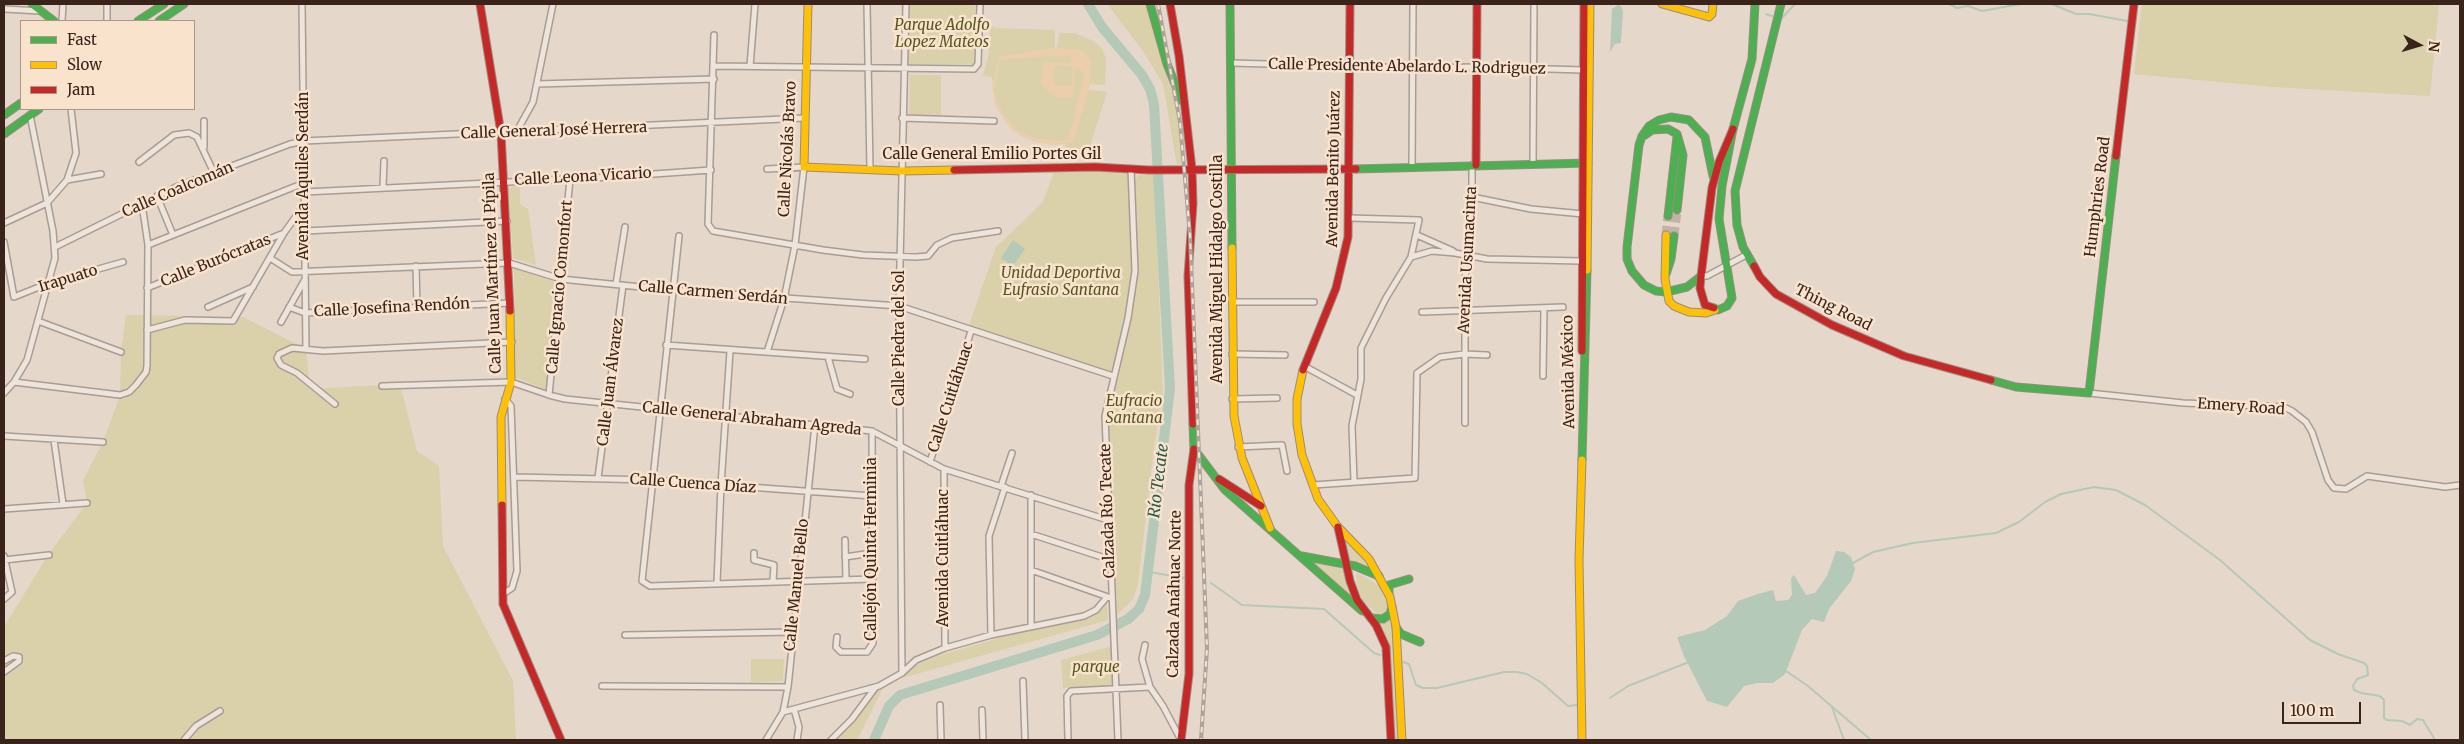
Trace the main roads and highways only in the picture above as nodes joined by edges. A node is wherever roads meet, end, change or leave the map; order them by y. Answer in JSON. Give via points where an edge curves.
{"nodes":[{"id":1,"x":32,"y":4,"type":"edge"},
{"id":2,"x":164,"y":4,"type":"edge"},
{"id":3,"x":184,"y":4,"type":"edge"},
{"id":4,"x":480,"y":4,"type":"edge"},
{"id":5,"x":808,"y":4,"type":"edge"},
{"id":6,"x":1150,"y":4,"type":"edge"},
{"id":7,"x":1170,"y":4,"type":"edge"},
{"id":8,"x":1230,"y":4,"type":"edge"},
{"id":9,"x":1350,"y":4,"type":"edge"},
{"id":10,"x":1477,"y":4,"type":"edge"},
{"id":11,"x":1584,"y":4,"type":"edge"},
{"id":12,"x":1590,"y":4,"type":"edge"},
{"id":13,"x":1662,"y":4,"type":"edge"},
{"id":14,"x":1713,"y":4,"type":"edge"},
{"id":15,"x":1755,"y":4,"type":"edge"},
{"id":16,"x":1781,"y":4,"type":"edge"},
{"id":17,"x":2134,"y":4,"type":"edge"},
{"id":18,"x":53,"y":20,"type":"edge"},
{"id":19,"x":140,"y":20,"type":"edge"},
{"id":20,"x":160,"y":20,"type":"edge"},
{"id":21,"x":20,"y":104,"type":"edge"},
{"id":22,"x":38,"y":110,"type":"edge"},
{"id":23,"x":1186,"y":111,"type":"junction"},
{"id":24,"x":4,"y":115,"type":"edge"},
{"id":25,"x":1733,"y":129,"type":"junction"},
{"id":26,"x":4,"y":134,"type":"edge"},
{"id":27,"x":1677,"y":134,"type":"junction"},
{"id":28,"x":1642,"y":136,"type":"junction"},
{"id":29,"x":1586,"y":163,"type":"junction"},
{"id":30,"x":1474,"y":165,"type":"junction"},
{"id":31,"x":804,"y":167,"type":"joint"},
{"id":32,"x":1192,"y":169,"type":"junction"},
{"id":33,"x":1231,"y":169,"type":"junction"},
{"id":34,"x":1349,"y":170,"type":"junction"},
{"id":35,"x":1714,"y":179,"type":"junction"},
{"id":36,"x":1677,"y":210,"type":"tunnel mouth"},
{"id":37,"x":1668,"y":216,"type":"tunnel mouth"},
{"id":38,"x":1670,"y":235,"type":"tunnel mouth"},
{"id":39,"x":1701,"y":276,"type":"junction"},
{"id":40,"x":1666,"y":292,"type":"junction"},
{"id":41,"x":1718,"y":310,"type":"junction"},
{"id":42,"x":1584,"y":391,"type":"junction"},
{"id":43,"x":2089,"y":393,"type":"joint"},
{"id":44,"x":1194,"y":449,"type":"junction"},
{"id":45,"x":1212,"y":475,"type":"junction"},
{"id":46,"x":1261,"y":506,"type":"junction"},
{"id":47,"x":1338,"y":527,"type":"junction"},
{"id":48,"x":1270,"y":528,"type":"junction"},
{"id":49,"x":1302,"y":556,"type":"junction"},
{"id":50,"x":1346,"y":564,"type":"junction"},
{"id":51,"x":1380,"y":576,"type":"junction"},
{"id":52,"x":1409,"y":579,"type":"dead end"},
{"id":53,"x":1390,"y":597,"type":"junction"},
{"id":54,"x":1393,"y":606,"type":"junction"},
{"id":55,"x":1371,"y":618,"type":"junction"},
{"id":56,"x":1396,"y":627,"type":"junction"},
{"id":57,"x":1420,"y":642,"type":"dead end"},
{"id":58,"x":561,"y":740,"type":"edge"},
{"id":59,"x":1181,"y":740,"type":"edge"},
{"id":60,"x":1391,"y":740,"type":"edge"},
{"id":61,"x":1402,"y":740,"type":"edge"},
{"id":62,"x":1582,"y":740,"type":"edge"}],
"edges":[{"from":1,"to":18,"type":"main road"},
{"from":2,"to":19,"type":"main road"},
{"from":3,"to":20,"type":"main road"},
{"from":4,"to":58,"type":"main road","name":"Calle Juan Martínez el Pípila","via":[[501,133],[509,263],[511,382],[501,418],[503,604]]},
{"from":5,"to":31,"type":"main road","name":"Calle Nicolás Bravo"},
{"from":6,"to":23,"type":"main road","via":[[1167,64]]},
{"from":7,"to":23,"type":"main road"},
{"from":8,"to":33,"type":"main road","name":"Avenida Miguel Hidalgo Costilla"},
{"from":9,"to":34,"type":"main road","name":"Avenida Benito Juárez"},
{"from":10,"to":30,"type":"main road"},
{"from":11,"to":29,"type":"main road","name":"Avenida México"},
{"from":12,"to":29,"type":"main road"},
{"from":13,"to":14,"type":"main road","via":[[1709,17]]},
{"from":15,"to":25,"type":"main road","via":[[1752,59]]},
{"from":16,"to":43,"type":"main road","name":"Thing Road","via":[[1735,191],[1737,225],[1746,255],[1760,277],[1776,294],[1832,325],[1884,348],[2016,387]]},
{"from":17,"to":43,"type":"main road","name":"Humphries Road"},
{"from":21,"to":24,"type":"main road"},
{"from":22,"to":26,"type":"main road"},
{"from":23,"to":32,"type":"main road","name":"Calzada Anáhuac Norte"},
{"from":25,"to":35,"type":"main road"},
{"from":25,"to":41,"type":"main road","via":[[1719,219],[1732,298],[1727,306]]},
{"from":27,"to":28,"type":"main road","via":[[1662,129]]},
{"from":27,"to":36,"type":"main road","via":[[1683,155]]},
{"from":27,"to":37,"type":"main road"},
{"from":28,"to":35,"type":"main road","via":[[1659,120],[1671,117],[1689,120],[1705,137]]},
{"from":28,"to":40,"type":"main road","via":[[1628,259],[1638,280],[1656,291]]},
{"from":29,"to":30,"type":"main road","name":"Calle General Emilio Portes Gil"},
{"from":29,"to":42,"type":"main road"},
{"from":29,"to":42,"type":"main road","name":"Avenida México","via":[[1582,261]]},
{"from":30,"to":34,"type":"main road","name":"Calle General Emilio Portes Gil"},
{"from":31,"to":32,"type":"main road","name":"Calle General Emilio Portes Gil","via":[[870,170]]},
{"from":32,"to":33,"type":"main road","name":"Calle General Emilio Portes Gil"},
{"from":32,"to":44,"type":"main road","name":"Calzada Anáhuac Norte","via":[[1188,276]]},
{"from":33,"to":34,"type":"main road","name":"Calle General Emilio Portes Gil"},
{"from":33,"to":46,"type":"main road","name":"Avenida Miguel Hidalgo Costilla","via":[[1232,398],[1238,446]]},
{"from":34,"to":47,"type":"main road","name":"Avenida Benito Juárez","via":[[1347,250],[1336,288],[1304,366],[1298,393],[1297,424],[1302,455],[1312,485],[1318,500]]},
{"from":35,"to":39,"type":"main road"},
{"from":38,"to":40,"type":"main road","via":[[1671,259],[1664,279]]},
{"from":39,"to":40,"type":"main road","via":[[1687,287]]},
{"from":39,"to":41,"type":"main road","via":[[1700,288],[1705,305]]},
{"from":40,"to":41,"type":"main road","via":[[1669,301],[1681,310],[1706,313]]},
{"from":42,"to":62,"type":"main road","name":"Avenida México","via":[[1579,560]]},
{"from":44,"to":45,"type":"main road"},
{"from":44,"to":59,"type":"main road","name":"Calzada Anáhuac Norte","via":[[1189,485],[1189,674]]},
{"from":45,"to":46,"type":"main road"},
{"from":45,"to":48,"type":"main road"},
{"from":46,"to":48,"type":"main road","name":"Avenida Miguel Hidalgo Costilla"},
{"from":47,"to":50,"type":"main road"},
{"from":47,"to":51,"type":"main road","name":"Avenida Benito Juárez","via":[[1369,559]]},
{"from":48,"to":49,"type":"main road"},
{"from":49,"to":50,"type":"main road"},
{"from":49,"to":55,"type":"main road"},
{"from":50,"to":51,"type":"main road"},
{"from":50,"to":55,"type":"main road","via":[[1357,600]]},
{"from":51,"to":53,"type":"main road","name":"Avenida Benito Juárez"},
{"from":52,"to":53,"type":"main road","via":[[1389,585]]},
{"from":53,"to":54,"type":"main road","name":"Avenida Benito Juárez"},
{"from":54,"to":55,"type":"main road","via":[[1390,614],[1382,619]]},
{"from":54,"to":56,"type":"main road","name":"Avenida Benito Juárez"},
{"from":55,"to":60,"type":"main road","via":[[1386,647]]},
{"from":56,"to":57,"type":"main road","via":[[1407,638]]},
{"from":56,"to":61,"type":"main road","name":"Avenida Benito Juárez"}]}
